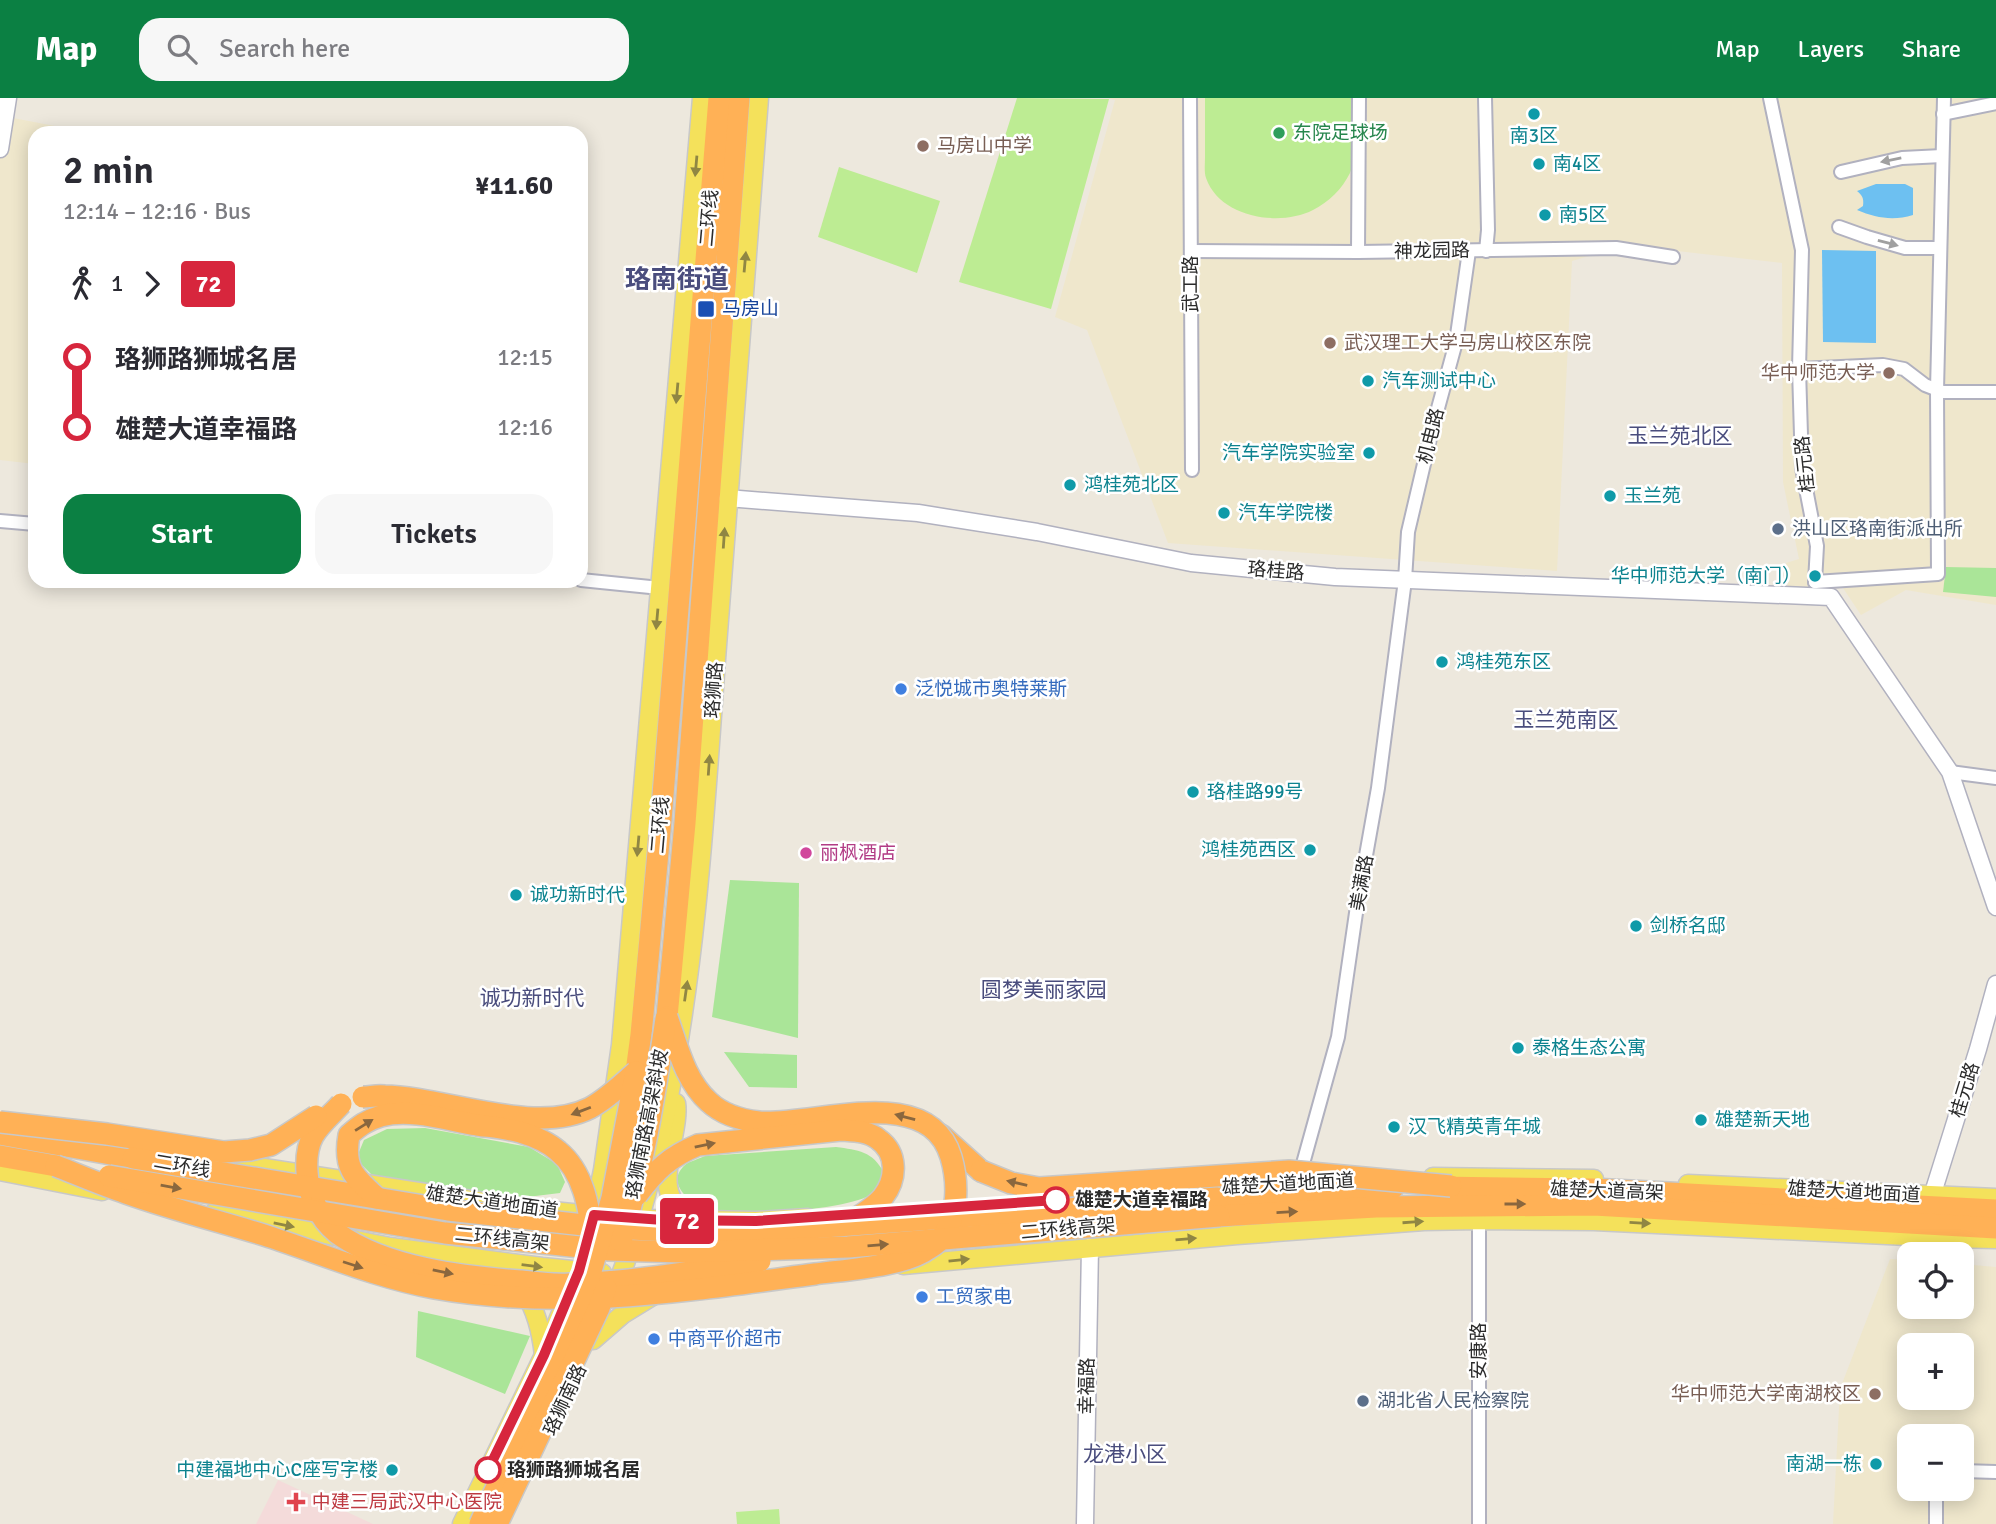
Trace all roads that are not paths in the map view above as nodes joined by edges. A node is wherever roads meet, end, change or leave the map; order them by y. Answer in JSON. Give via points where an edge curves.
{"nodes":[{"id":1,"x":8,"y":98,"type":"edge"},
{"id":2,"x":702,"y":98,"type":"edge"},
{"id":3,"x":719,"y":98,"type":"edge"},
{"id":4,"x":738,"y":98,"type":"edge"},
{"id":5,"x":759,"y":98,"type":"edge"},
{"id":6,"x":1190,"y":98,"type":"edge"},
{"id":7,"x":1359,"y":98,"type":"edge"},
{"id":8,"x":1485,"y":98,"type":"edge"},
{"id":9,"x":1770,"y":98,"type":"edge"},
{"id":10,"x":1944,"y":98,"type":"edge"},
{"id":11,"x":1996,"y":103,"type":"edge"},
{"id":12,"x":1943,"y":114,"type":"junction"},
{"id":13,"x":0,"y":149,"type":"edge"},
{"id":14,"x":1942,"y":156,"type":"junction"},
{"id":15,"x":1841,"y":172,"type":"dead end"},
{"id":16,"x":1839,"y":227,"type":"dead end"},
{"id":17,"x":1940,"y":248,"type":"junction"},
{"id":18,"x":1191,"y":251,"type":"junction"},
{"id":19,"x":1469,"y":251,"type":"junction"},
{"id":20,"x":1486,"y":251,"type":"junction"},
{"id":21,"x":1358,"y":252,"type":"junction"},
{"id":22,"x":1673,"y":257,"type":"dead end"},
{"id":23,"x":1799,"y":369,"type":"junction"},
{"id":24,"x":1937,"y":390,"type":"junction"},
{"id":25,"x":1996,"y":392,"type":"edge"},
{"id":26,"x":1192,"y":470,"type":"dead end"},
{"id":27,"x":727,"y":498,"type":"junction"},
{"id":28,"x":0,"y":521,"type":"edge"},
{"id":29,"x":28,"y":523,"type":"edge"},
{"id":30,"x":1405,"y":580,"type":"junction"},
{"id":31,"x":588,"y":581,"type":"edge"},
{"id":32,"x":1815,"y":582,"type":"junction"},
{"id":33,"x":660,"y":588,"type":"junction"},
{"id":34,"x":1831,"y":597,"type":"junction"},
{"id":35,"x":1950,"y":772,"type":"junction"},
{"id":36,"x":1996,"y":778,"type":"edge"},
{"id":37,"x":685,"y":823,"type":"joint"},
{"id":38,"x":1996,"y":907,"type":"edge"},
{"id":39,"x":1996,"y":984,"type":"edge"},
{"id":40,"x":667,"y":1017,"type":"junction"},
{"id":41,"x":636,"y":1072,"type":"junction"},
{"id":42,"x":672,"y":1083,"type":"junction"},
{"id":43,"x":341,"y":1104,"type":"junction"},
{"id":44,"x":0,"y":1122,"type":"edge"},
{"id":45,"x":0,"y":1134,"type":"edge"},
{"id":46,"x":941,"y":1135,"type":"junction"},
{"id":47,"x":0,"y":1156,"type":"edge"},
{"id":48,"x":56,"y":1166,"type":"junction"},
{"id":49,"x":603,"y":1170,"type":"junction"},
{"id":50,"x":0,"y":1171,"type":"edge"},
{"id":51,"x":1297,"y":1182,"type":"junction"},
{"id":52,"x":1451,"y":1186,"type":"junction"},
{"id":53,"x":1932,"y":1196,"type":"junction"},
{"id":54,"x":370,"y":1197,"type":"junction"},
{"id":55,"x":1996,"y":1198,"type":"edge"},
{"id":56,"x":1218,"y":1207,"type":"junction"},
{"id":57,"x":523,"y":1208,"type":"junction"},
{"id":58,"x":637,"y":1209,"type":"junction"},
{"id":59,"x":1996,"y":1210,"type":"edge"},
{"id":60,"x":594,"y":1215,"type":"junction"},
{"id":61,"x":1479,"y":1220,"type":"junction"},
{"id":62,"x":743,"y":1221,"type":"junction"},
{"id":63,"x":846,"y":1225,"type":"junction"},
{"id":64,"x":1996,"y":1228,"type":"edge"},
{"id":65,"x":1996,"y":1239,"type":"edge"},
{"id":66,"x":848,"y":1247,"type":"junction"},
{"id":67,"x":1090,"y":1247,"type":"junction"},
{"id":68,"x":480,"y":1259,"type":"junction"},
{"id":69,"x":586,"y":1268,"type":"junction"},
{"id":70,"x":621,"y":1274,"type":"junction"},
{"id":71,"x":695,"y":1278,"type":"junction"},
{"id":72,"x":593,"y":1339,"type":"junction"},
{"id":73,"x":544,"y":1355,"type":"junction"},
{"id":74,"x":1996,"y":1472,"type":"edge"},
{"id":75,"x":1974,"y":1474,"type":"edge"},
{"id":76,"x":1936,"y":1501,"type":"edge"},
{"id":77,"x":462,"y":1524,"type":"edge"},
{"id":78,"x":480,"y":1524,"type":"edge"},
{"id":79,"x":497,"y":1524,"type":"edge"},
{"id":80,"x":507,"y":1524,"type":"edge"},
{"id":81,"x":1085,"y":1524,"type":"edge"},
{"id":82,"x":1479,"y":1524,"type":"edge"},
{"id":83,"x":1936,"y":1524,"type":"edge"}],
"edges":[{"from":1,"to":13,"type":"street"},
{"from":2,"to":33,"type":"main road","one_way":true},
{"from":3,"to":41,"type":"highway","name":"二环线","via":[[661,820]]},
{"from":4,"to":37,"type":"highway","name":"二环线"},
{"from":27,"to":5,"type":"main road","name":"珞狮路","one_way":true},
{"from":6,"to":18,"type":"street","name":"武工路"},
{"from":7,"to":21,"type":"street"},
{"from":8,"to":20,"type":"street"},
{"from":9,"to":23,"type":"street","name":"桂元路","via":[[1802,250]]},
{"from":10,"to":12,"type":"street"},
{"from":11,"to":12,"type":"street"},
{"from":12,"to":14,"type":"street"},
{"from":14,"to":15,"type":"street","one_way":true,"via":[[1902,158]]},
{"from":14,"to":17,"type":"street"},
{"from":16,"to":17,"type":"street","one_way":true,"via":[[1905,248]]},
{"from":17,"to":24,"type":"street"},
{"from":18,"to":21,"type":"street","name":"神龙园路"},
{"from":18,"to":26,"type":"street","name":"武工路"},
{"from":19,"to":20,"type":"street","name":"神龙园路"},
{"from":19,"to":21,"type":"street","name":"神龙园路"},
{"from":19,"to":30,"type":"street","name":"机电路","via":[[1456,342],[1408,532]]},
{"from":20,"to":22,"type":"street","name":"神龙园路","via":[[1616,248]]},
{"from":23,"to":24,"type":"street","via":[[1882,365],[1904,369]]},
{"from":23,"to":32,"type":"street","name":"桂元路","via":[[1802,468],[1817,546]]},
{"from":24,"to":25,"type":"street"},
{"from":24,"to":32,"type":"street","via":[[1938,574]]},
{"from":27,"to":30,"type":"street","name":"珞桂路","via":[[918,513],[1191,563]]},
{"from":42,"to":27,"type":"main road","name":"珞狮路","one_way":true,"via":[[705,820]]},
{"from":28,"to":29,"type":"street"},
{"from":30,"to":34,"type":"street","name":"珞桂路"},
{"from":30,"to":51,"type":"street","name":"美满路","via":[[1338,1037]]},
{"from":31,"to":33,"type":"street"},
{"from":32,"to":34,"type":"street"},
{"from":33,"to":49,"type":"main road","one_way":true,"via":[[621,1045]]},
{"from":34,"to":35,"type":"street"},
{"from":35,"to":36,"type":"street"},
{"from":35,"to":38,"type":"street"},
{"from":37,"to":40,"type":"highway","name":"珞狮南路高架斜坡"},
{"from":39,"to":53,"type":"street","name":"桂元路"},
{"from":46,"to":40,"type":"highway","one_way":true,"bridge":true,"via":[[905,1115],[873,1113],[777,1123],[729,1114],[706,1100],[696,1086]]},
{"from":40,"to":58,"type":"highway","name":"珞狮南路高架斜坡","bridge":true},
{"from":41,"to":43,"type":"highway","one_way":true,"bridge":true,"via":[[604,1100],[560,1118],[483,1112],[384,1096]]},
{"from":41,"to":69,"type":"highway","name":"二环线","bridge":true,"via":[[612,1198]]},
{"from":42,"to":58,"type":"main road","name":"珞狮路"},
{"from":42,"to":62,"type":"main road","via":[[677,1118],[667,1175],[673,1201],[685,1211]]},
{"from":43,"to":44,"type":"highway","bridge":true,"via":[[271,1145],[224,1152]]},
{"from":43,"to":66,"type":"highway","one_way":true,"bridge":true,"via":[[313,1137],[307,1161],[313,1201],[322,1218],[346,1238],[418,1266],[487,1279],[568,1284],[643,1279]]},
{"from":44,"to":57,"type":"main road","name":"雄楚大道地面道","via":[[111,1144]]},
{"from":45,"to":54,"type":"highway","name":"二环线","bridge":true},
{"from":48,"to":46,"type":"highway","one_way":true,"bridge":true,"via":[[394,1279],[509,1297],[582,1299],[666,1294],[869,1267],[924,1253],[943,1237],[956,1195],[954,1170]]},
{"from":52,"to":46,"type":"highway","one_way":true,"bridge":true,"via":[[1289,1171],[1039,1188],[981,1171]]},
{"from":47,"to":48,"type":"highway","name":"二环线高架"},
{"from":48,"to":66,"type":"highway","name":"二环线高架","one_way":true,"bridge":true,"via":[[445,1233],[530,1242],[684,1252]]},
{"from":49,"to":57,"type":"main road","via":[[579,1197]]},
{"from":49,"to":60,"type":"main road"},
{"from":50,"to":68,"type":"main road","one_way":true,"via":[[390,1247]]},
{"from":51,"to":53,"type":"main road","name":"雄楚大道地面道","via":[[1520,1177]]},
{"from":51,"to":62,"type":"main road","name":"雄楚大道地面道"},
{"from":52,"to":56,"type":"highway","name":"雄楚大道高架","bridge":true,"via":[[1371,1188]]},
{"from":52,"to":59,"type":"highway","name":"雄楚大道高架"},
{"from":53,"to":55,"type":"main road","name":"雄楚大道地面道"},
{"from":54,"to":63,"type":"highway","name":"二环线","bridge":true,"via":[[611,1228],[702,1232]]},
{"from":54,"to":69,"type":"highway","one_way":true,"bridge":true,"via":[[347,1161],[349,1135],[364,1122],[383,1115],[415,1114],[520,1132],[559,1152],[579,1177],[593,1239]]},
{"from":56,"to":63,"type":"highway","name":"二环线","bridge":true},
{"from":56,"to":64,"type":"highway","name":"雄楚大道高架","one_way":true,"via":[[1594,1205]]},
{"from":66,"to":56,"type":"highway","name":"二环线高架","one_way":true,"bridge":true},
{"from":57,"to":60,"type":"main road","name":"雄楚大道地面道"},
{"from":58,"to":60,"type":"main road","name":"雄楚大道地面道"},
{"from":58,"to":62,"type":"main road","name":"雄楚大道地面道"},
{"from":58,"to":63,"type":"highway","one_way":true,"bridge":true,"via":[[664,1163],[698,1145],[861,1131],[878,1138],[889,1150],[893,1181],[882,1198]]},
{"from":58,"to":70,"type":"main road","name":"珞狮路"},
{"from":58,"to":79,"type":"highway","name":"珞狮南路高架斜坡","bridge":true,"via":[[599,1308]]},
{"from":60,"to":69,"type":"main road","name":"珞狮南路"},
{"from":61,"to":65,"type":"main road","one_way":true},
{"from":67,"to":61,"type":"main road","one_way":true},
{"from":61,"to":82,"type":"street","name":"安康路"},
{"from":71,"to":67,"type":"main road","one_way":true,"via":[[933,1263]]},
{"from":67,"to":81,"type":"street","name":"幸福路"},
{"from":68,"to":69,"type":"main road","one_way":true},
{"from":68,"to":73,"type":"main road","via":[[520,1285],[534,1306]]},
{"from":69,"to":70,"type":"main road"},
{"from":69,"to":73,"type":"main road","name":"珞狮南路"},
{"from":69,"to":78,"type":"highway","name":"二环线","bridge":true,"via":[[585,1292]]},
{"from":70,"to":71,"type":"main road"},
{"from":70,"to":72,"type":"main road","name":"珞狮南路"},
{"from":71,"to":72,"type":"main road","via":[[638,1303]]},
{"from":72,"to":80,"type":"main road","name":"珞狮南路"},
{"from":73,"to":77,"type":"main road","name":"珞狮南路"},
{"from":74,"to":75,"type":"street"},
{"from":76,"to":83,"type":"street"}]}
